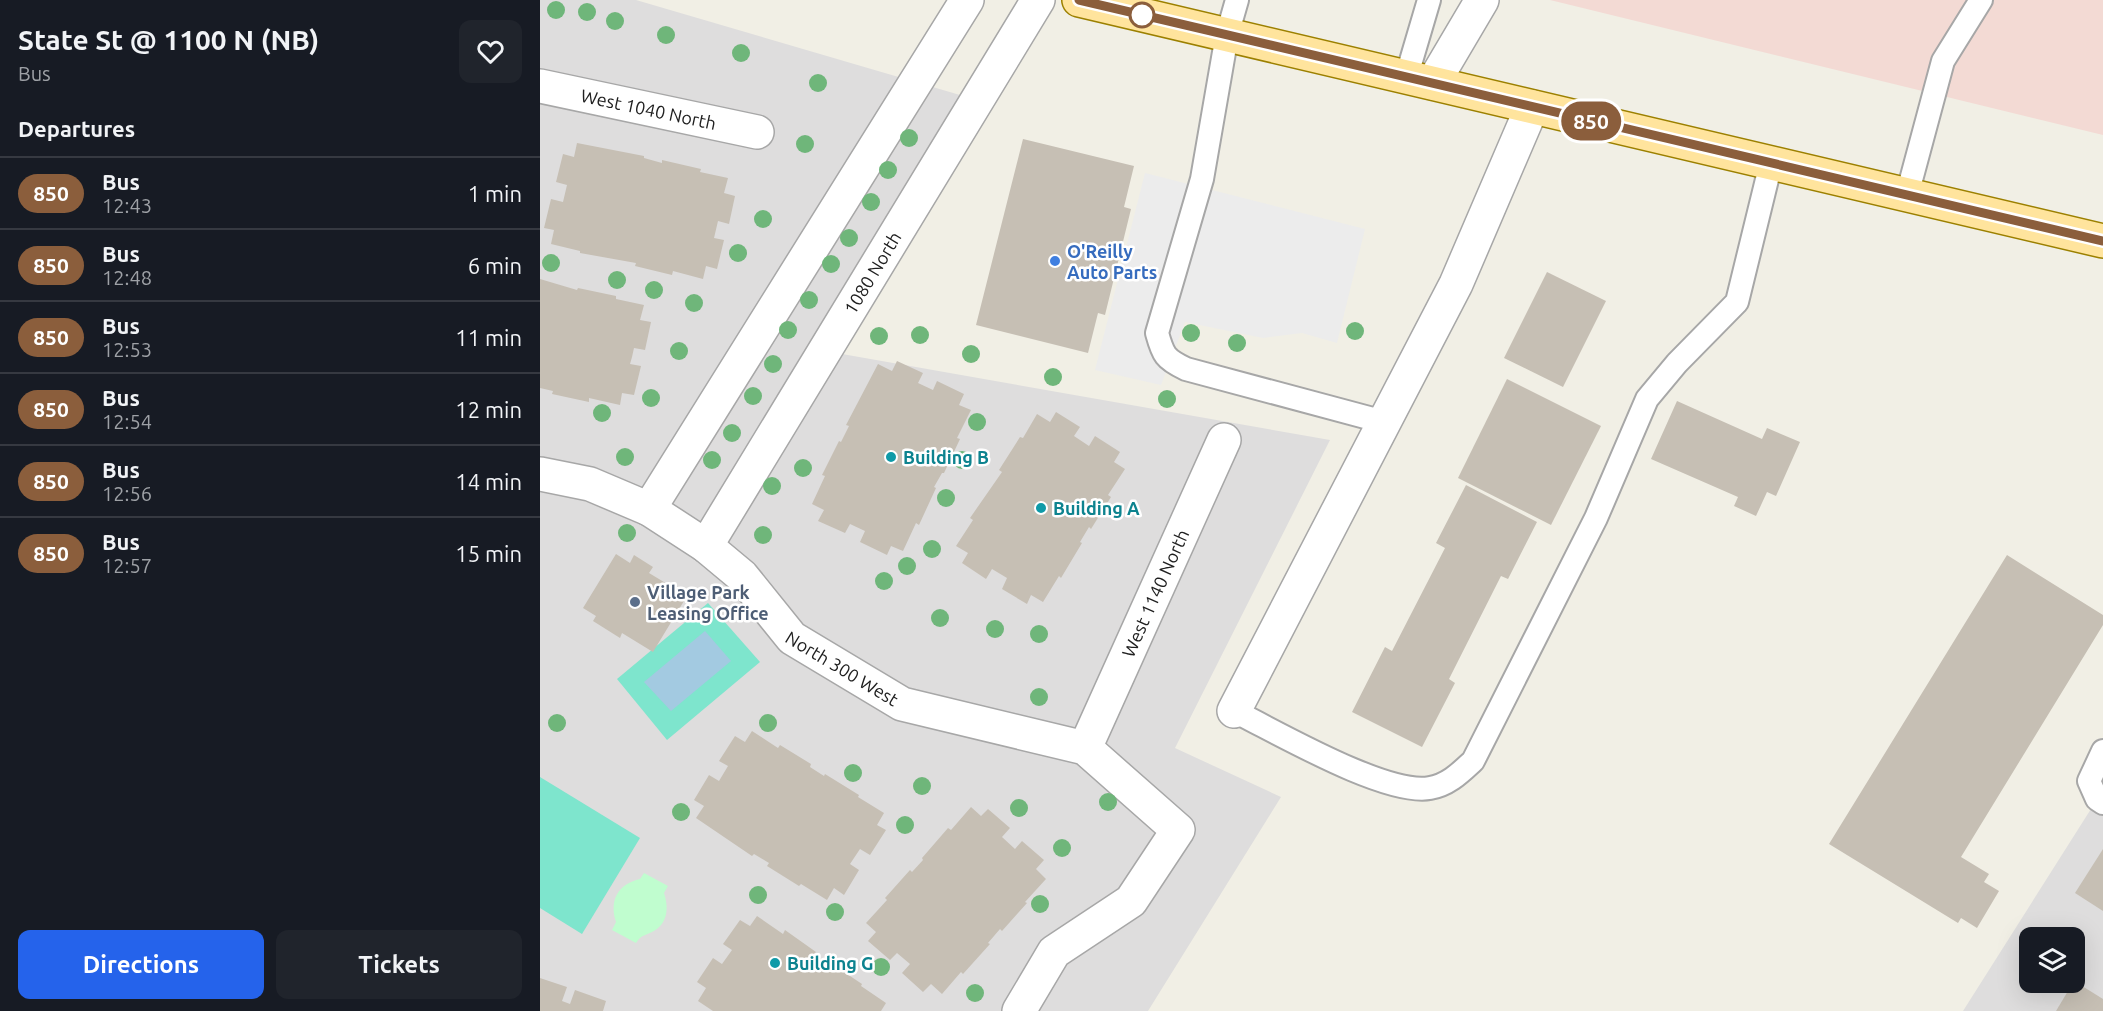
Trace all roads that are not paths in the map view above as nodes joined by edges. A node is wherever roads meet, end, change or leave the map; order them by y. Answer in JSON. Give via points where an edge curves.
{"nodes":[{"id":1,"x":968,"y":0,"type":"edge"},
{"id":2,"x":1038,"y":0,"type":"edge"},
{"id":3,"x":1079,"y":0,"type":"edge"},
{"id":4,"x":1237,"y":0,"type":"edge"},
{"id":5,"x":1430,"y":0,"type":"edge"},
{"id":6,"x":1482,"y":0,"type":"edge"},
{"id":7,"x":1981,"y":0,"type":"edge"},
{"id":8,"x":1227,"y":35,"type":"junction"},
{"id":9,"x":1420,"y":80,"type":"junction"},
{"id":10,"x":540,"y":86,"type":"edge"},
{"id":11,"x":1532,"y":107,"type":"junction"},
{"id":12,"x":757,"y":132,"type":"dead end"},
{"id":13,"x":1771,"y":163,"type":"junction"},
{"id":14,"x":1907,"y":195,"type":"junction"},
{"id":15,"x":2103,"y":241,"type":"edge"},
{"id":16,"x":1384,"y":422,"type":"junction"},
{"id":17,"x":1224,"y":441,"type":"dead end"},
{"id":18,"x":540,"y":474,"type":"edge"},
{"id":19,"x":649,"y":509,"type":"junction"},
{"id":20,"x":706,"y":546,"type":"junction"},
{"id":21,"x":1234,"y":711,"type":"joint"},
{"id":22,"x":1085,"y":748,"type":"junction"},
{"id":23,"x":2103,"y":751,"type":"edge"},
{"id":24,"x":2103,"y":802,"type":"edge"},
{"id":25,"x":1018,"y":1011,"type":"edge"}],
"edges":[{"from":1,"to":19,"type":"street"},
{"from":2,"to":20,"type":"street","name":"1080 North"},
{"from":3,"to":8,"type":"main road"},
{"from":4,"to":8,"type":"lane"},
{"from":5,"to":9,"type":"lane"},
{"from":6,"to":9,"type":"street"},
{"from":7,"to":14,"type":"lane","via":[[1943,61]]},
{"from":8,"to":9,"type":"main road"},
{"from":8,"to":16,"type":"lane","via":[[1202,179],[1157,333],[1161,349],[1168,360],[1186,369]]},
{"from":9,"to":11,"type":"main road"},
{"from":10,"to":12,"type":"street","name":"West 1040 North"},
{"from":11,"to":13,"type":"main road"},
{"from":11,"to":16,"type":"street","via":[[1456,284]]},
{"from":13,"to":14,"type":"main road"},
{"from":13,"to":21,"type":"lane","via":[[1737,302],[1647,399],[1596,518],[1473,761],[1455,778],[1430,788],[1399,786],[1344,766]]},
{"from":14,"to":15,"type":"main road"},
{"from":16,"to":21,"type":"street"},
{"from":17,"to":22,"type":"street","name":"West 1140 North"},
{"from":18,"to":19,"type":"street","name":"North 300 West","via":[[590,484]]},
{"from":19,"to":20,"type":"street","name":"North 300 West"},
{"from":20,"to":22,"type":"street","name":"North 300 West","via":[[742,576],[792,638],[902,704]]},
{"from":22,"to":25,"type":"street","via":[[1178,830],[1131,901],[1054,952]]},
{"from":23,"to":24,"type":"lane","via":[[2089,781],[2097,799]]}]}
